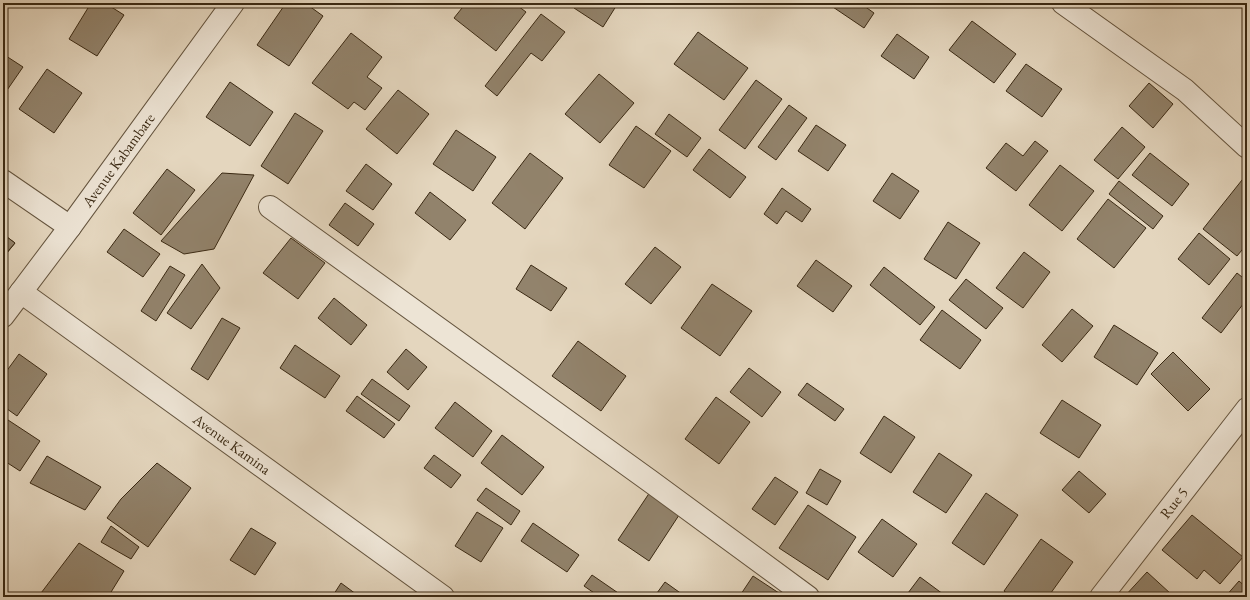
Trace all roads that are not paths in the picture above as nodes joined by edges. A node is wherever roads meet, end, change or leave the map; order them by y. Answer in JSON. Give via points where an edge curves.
{"nodes":[{"id":1,"x":233,"y":3,"type":"edge"},
{"id":2,"x":1063,"y":3,"type":"edge"},
{"id":3,"x":1247,"y":147,"type":"edge"},
{"id":4,"x":3,"y":181,"type":"edge"},
{"id":5,"x":270,"y":207,"type":"dead end"},
{"id":6,"x":70,"y":227,"type":"junction"},
{"id":7,"x":21,"y":292,"type":"junction"},
{"id":8,"x":3,"y":316,"type":"edge"},
{"id":9,"x":1247,"y":409,"type":"edge"},
{"id":10,"x":443,"y":597,"type":"edge"},
{"id":11,"x":808,"y":597,"type":"edge"},
{"id":12,"x":1100,"y":597,"type":"edge"}],
"edges":[{"from":1,"to":6,"type":"street","name":"Avenue Kabambare"},
{"from":2,"to":3,"type":"street","via":[[1185,90]]},
{"from":4,"to":6,"type":"street"},
{"from":5,"to":11,"type":"street"},
{"from":6,"to":7,"type":"street","name":"Avenue Kabambare"},
{"from":7,"to":8,"type":"street","name":"Avenue Kabambare"},
{"from":7,"to":10,"type":"street","name":"Avenue Kamina"},
{"from":9,"to":12,"type":"street","name":"Rue 5"}]}
